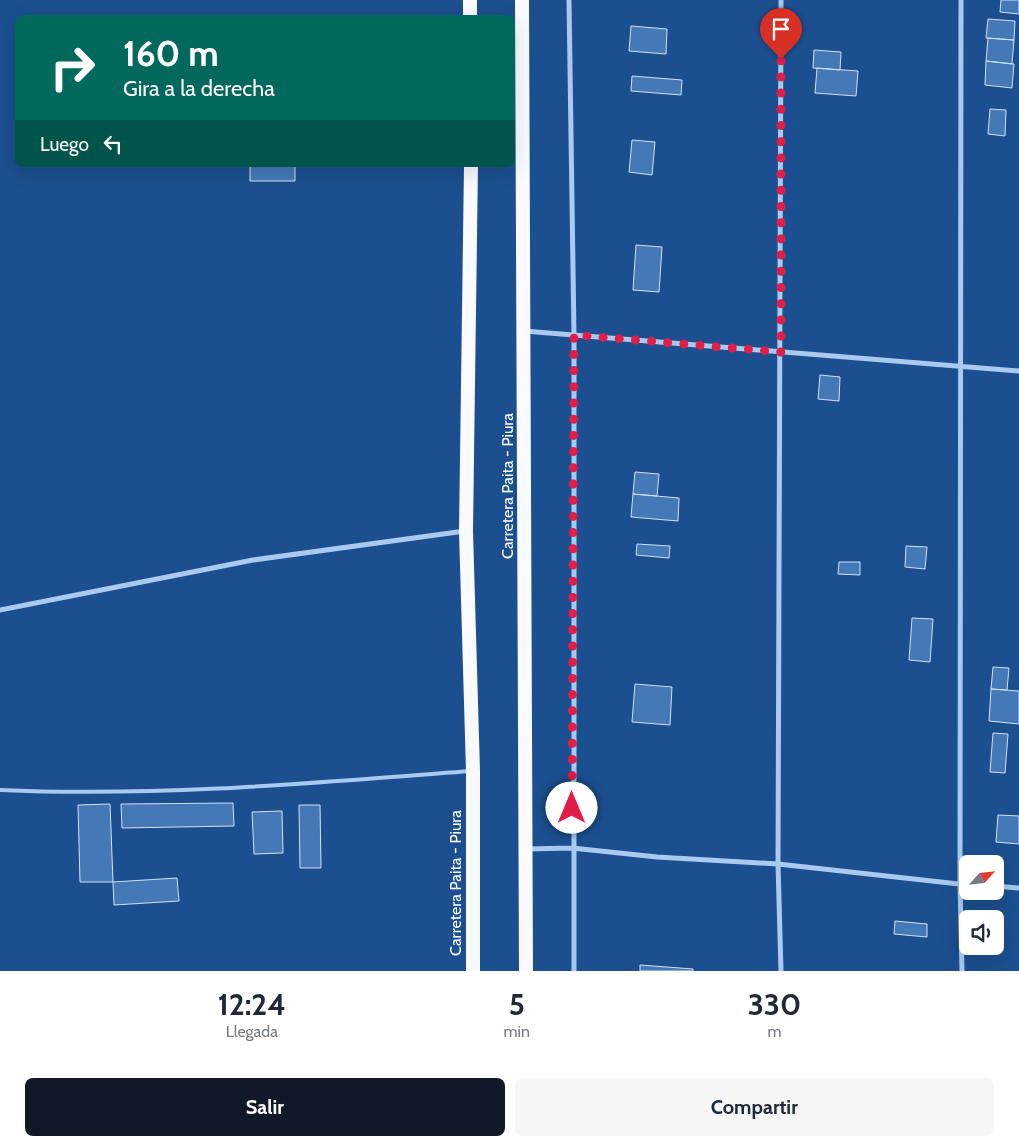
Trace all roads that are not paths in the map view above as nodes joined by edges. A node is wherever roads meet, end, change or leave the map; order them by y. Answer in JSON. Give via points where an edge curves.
{"nodes":[{"id":1,"x":470,"y":0,"type":"edge"},
{"id":2,"x":522,"y":0,"type":"edge"},
{"id":3,"x":569,"y":0,"type":"edge"},
{"id":4,"x":781,"y":0,"type":"edge"},
{"id":5,"x":961,"y":0,"type":"edge"},
{"id":6,"x":470,"y":15,"type":"edge"},
{"id":7,"x":471,"y":167,"type":"edge"},
{"id":8,"x":524,"y":330,"type":"junction"},
{"id":9,"x":574,"y":335,"type":"junction"},
{"id":10,"x":781,"y":352,"type":"junction"},
{"id":11,"x":961,"y":366,"type":"junction"},
{"id":12,"x":1019,"y":371,"type":"edge"},
{"id":13,"x":466,"y":531,"type":"junction"},
{"id":14,"x":0,"y":610,"type":"edge"},
{"id":15,"x":473,"y":771,"type":"junction"},
{"id":16,"x":0,"y":790,"type":"edge"},
{"id":17,"x":572,"y":848,"type":"junction"},
{"id":18,"x":526,"y":849,"type":"junction"},
{"id":19,"x":960,"y":855,"type":"edge"},
{"id":20,"x":778,"y":864,"type":"junction"},
{"id":21,"x":959,"y":884,"type":"edge"},
{"id":22,"x":1004,"y":887,"type":"edge"},
{"id":23,"x":1019,"y":888,"type":"edge"},
{"id":24,"x":960,"y":900,"type":"edge"},
{"id":25,"x":473,"y":971,"type":"edge"},
{"id":26,"x":526,"y":971,"type":"edge"},
{"id":27,"x":574,"y":971,"type":"edge"},
{"id":28,"x":781,"y":971,"type":"edge"},
{"id":29,"x":962,"y":971,"type":"edge"}],
"edges":[{"from":1,"to":6,"type":"highway"},
{"from":2,"to":8,"type":"highway","name":"Carretera Paita - Piura"},
{"from":3,"to":9,"type":"street"},
{"from":4,"to":10,"type":"street"},
{"from":5,"to":11,"type":"street"},
{"from":7,"to":13,"type":"highway","name":"Carretera Paita - Piura"},
{"from":8,"to":9,"type":"street"},
{"from":8,"to":18,"type":"highway","name":"Carretera Paita - Piura"},
{"from":9,"to":10,"type":"street"},
{"from":9,"to":17,"type":"street"},
{"from":10,"to":11,"type":"street"},
{"from":10,"to":20,"type":"street"},
{"from":11,"to":12,"type":"street"},
{"from":11,"to":19,"type":"street"},
{"from":13,"to":14,"type":"street","via":[[254,560]]},
{"from":13,"to":15,"type":"highway","name":"Carretera Paita - Piura"},
{"from":15,"to":16,"type":"lane","via":[[287,785],[52,792]]},
{"from":15,"to":25,"type":"highway","name":"Carretera Paita - Piura"},
{"from":17,"to":18,"type":"street"},
{"from":17,"to":20,"type":"street"},
{"from":17,"to":27,"type":"street"},
{"from":18,"to":26,"type":"highway","name":"Carretera Paita - Piura"},
{"from":20,"to":21,"type":"street"},
{"from":20,"to":28,"type":"street"},
{"from":22,"to":23,"type":"street"},
{"from":24,"to":29,"type":"street"}]}
